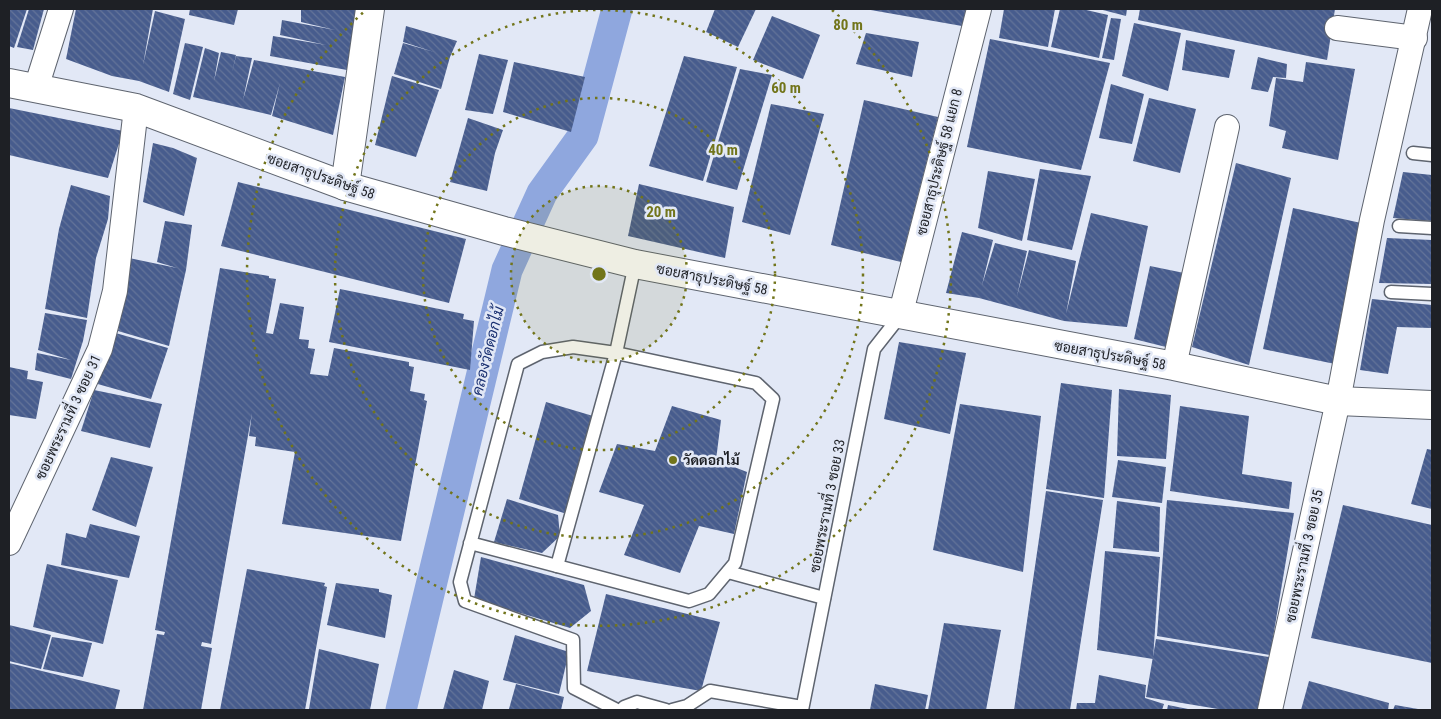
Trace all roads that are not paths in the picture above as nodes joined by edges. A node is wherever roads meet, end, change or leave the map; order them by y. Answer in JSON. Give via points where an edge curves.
{"nodes":[{"id":1,"x":61,"y":9,"type":"edge"},
{"id":2,"x":370,"y":9,"type":"edge"},
{"id":3,"x":979,"y":9,"type":"edge"},
{"id":4,"x":1420,"y":9,"type":"edge"},
{"id":5,"x":1337,"y":28,"type":"dead end"},
{"id":6,"x":1415,"y":38,"type":"junction"},
{"id":7,"x":9,"y":83,"type":"edge"},
{"id":8,"x":36,"y":88,"type":"junction"},
{"id":9,"x":136,"y":108,"type":"junction"},
{"id":10,"x":1228,"y":127,"type":"dead end"},
{"id":11,"x":1413,"y":153,"type":"dead end"},
{"id":12,"x":1432,"y":155,"type":"edge"},
{"id":13,"x":345,"y":186,"type":"junction"},
{"id":14,"x":1399,"y":226,"type":"dead end"},
{"id":15,"x":1432,"y":228,"type":"edge"},
{"id":16,"x":635,"y":264,"type":"junction"},
{"id":17,"x":1391,"y":292,"type":"dead end"},
{"id":18,"x":1432,"y":294,"type":"edge"},
{"id":19,"x":900,"y":316,"type":"junction"},
{"id":20,"x":616,"y":353,"type":"junction"},
{"id":21,"x":1174,"y":366,"type":"junction"},
{"id":22,"x":1338,"y":401,"type":"junction"},
{"id":23,"x":1432,"y":406,"type":"edge"},
{"id":24,"x":9,"y":543,"type":"edge"},
{"id":25,"x":470,"y":543,"type":"junction"},
{"id":26,"x":557,"y":566,"type":"junction"},
{"id":27,"x":728,"y":572,"type":"junction"},
{"id":28,"x":824,"y":598,"type":"junction"},
{"id":29,"x":802,"y":709,"type":"edge"},
{"id":30,"x":617,"y":710,"type":"edge"},
{"id":31,"x":622,"y":710,"type":"edge"},
{"id":32,"x":666,"y":710,"type":"edge"},
{"id":33,"x":672,"y":710,"type":"edge"},
{"id":34,"x":1270,"y":710,"type":"edge"}],
"edges":[{"from":1,"to":8,"type":"street"},
{"from":2,"to":13,"type":"street"},
{"from":3,"to":19,"type":"street","name":"ซอยสาธุประดิษฐ์ 58 แยก 8"},
{"from":4,"to":6,"type":"street","name":"ซอยพระรามที่ 3 ซอย 35"},
{"from":5,"to":6,"type":"street"},
{"from":6,"to":22,"type":"street","name":"ซอยพระรามที่ 3 ซอย 35","via":[[1372,220]]},
{"from":7,"to":8,"type":"street","name":"ซอยสาธุประดิษฐ์ 58"},
{"from":8,"to":9,"type":"street","name":"ซอยสาธุประดิษฐ์ 58"},
{"from":9,"to":13,"type":"street","name":"ซอยสาธุประดิษฐ์ 58"},
{"from":9,"to":24,"type":"street","name":"ซอยพระรามที่ 3 ซอย 31","via":[[115,291],[100,349]]},
{"from":10,"to":21,"type":"street"},
{"from":11,"to":12,"type":"lane"},
{"from":13,"to":16,"type":"street","name":"ซอยสาธุประดิษฐ์ 58","via":[[536,240]]},
{"from":14,"to":15,"type":"lane"},
{"from":16,"to":19,"type":"street","name":"ซอยสาธุประดิษฐ์ 58"},
{"from":16,"to":20,"type":"lane"},
{"from":17,"to":18,"type":"lane"},
{"from":19,"to":21,"type":"street","name":"ซอยสาธุประดิษฐ์ 58"},
{"from":19,"to":28,"type":"lane","name":"ซอยพระรามที่ 3 ซอย 33","via":[[874,349]]},
{"from":20,"to":25,"type":"lane","via":[[573,347],[542,352],[518,364]]},
{"from":20,"to":26,"type":"lane"},
{"from":20,"to":27,"type":"lane","via":[[756,384],[773,399],[734,563]]},
{"from":21,"to":22,"type":"street","name":"ซอยสาธุประดิษฐ์ 58"},
{"from":22,"to":23,"type":"street","name":"ซอยสาธุประดิษฐ์ 58"},
{"from":22,"to":34,"type":"street","name":"ซอยพระรามที่ 3 ซอย 35"},
{"from":25,"to":26,"type":"lane"},
{"from":25,"to":30,"type":"lane","via":[[460,582],[465,601],[573,640],[574,688]]},
{"from":26,"to":27,"type":"lane","via":[[688,601],[709,594]]},
{"from":27,"to":28,"type":"lane"},
{"from":28,"to":29,"type":"lane","name":"ซอยพระรามที่ 3 ซอย 33"},
{"from":29,"to":33,"type":"lane","via":[[710,692],[687,706]]},
{"from":31,"to":32,"type":"lane","via":[[624,706],[637,702]]}]}
